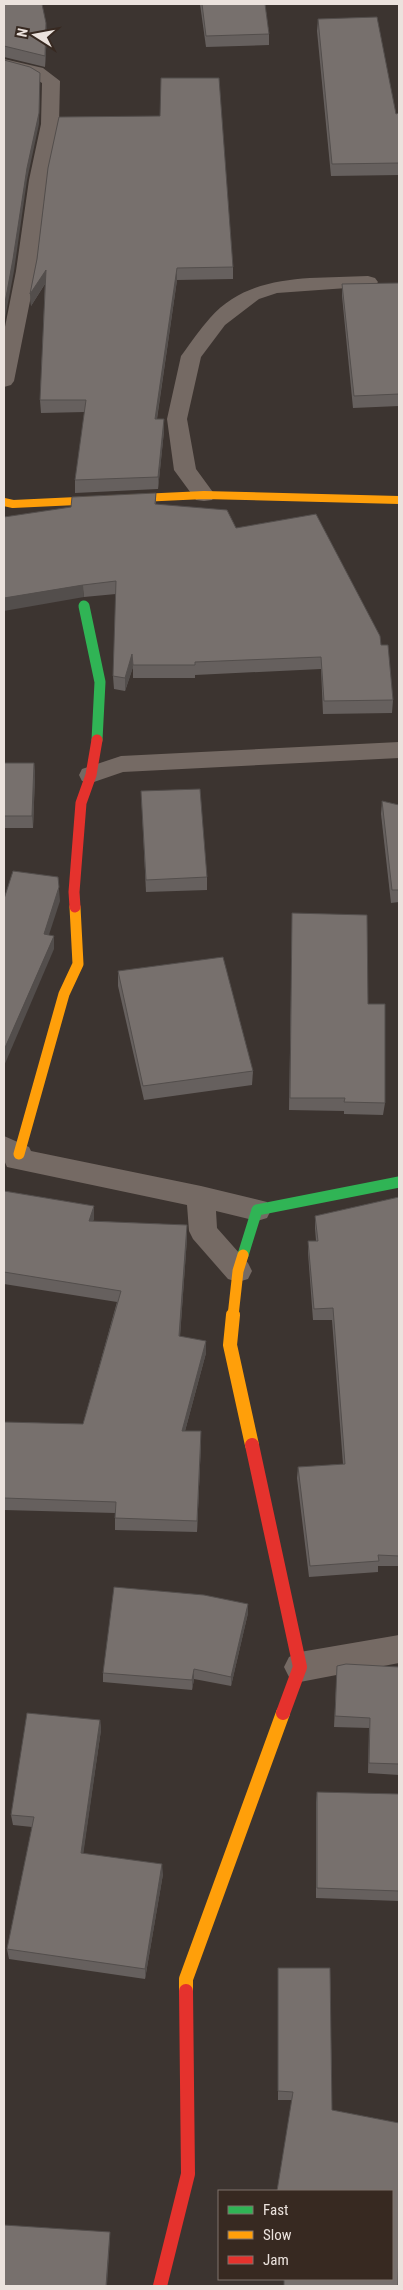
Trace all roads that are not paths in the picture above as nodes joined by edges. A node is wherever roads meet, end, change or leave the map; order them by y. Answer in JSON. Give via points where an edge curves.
{"nodes":[{"id":1,"x":4,"y":64,"type":"edge"},
{"id":2,"x":368,"y":282,"type":"edge"},
{"id":3,"x":4,"y":381,"type":"edge"},
{"id":4,"x":204,"y":496,"type":"junction"},
{"id":5,"x":399,"y":500,"type":"edge"},
{"id":6,"x":4,"y":502,"type":"edge"},
{"id":7,"x":84,"y":606,"type":"dead end"},
{"id":8,"x":399,"y":750,"type":"edge"},
{"id":9,"x":91,"y":775,"type":"junction"},
{"id":10,"x":11,"y":1150,"type":"edge"},
{"id":11,"x":399,"y":1182,"type":"edge"},
{"id":12,"x":201,"y":1197,"type":"junction"},
{"id":13,"x":257,"y":1210,"type":"junction"},
{"id":14,"x":238,"y":1271,"type":"junction"},
{"id":15,"x":399,"y":1648,"type":"edge"},
{"id":16,"x":300,"y":1667,"type":"junction"},
{"id":17,"x":160,"y":2286,"type":"edge"}],
"edges":[{"from":1,"to":3,"type":"street","via":[[37,72],[51,81],[52,102],[26,271]]},
{"from":2,"to":4,"type":"street","via":[[275,287],[252,295],[218,321],[191,356],[177,419],[184,470]]},
{"from":4,"to":5,"type":"street"},
{"from":4,"to":6,"type":"street"},
{"from":7,"to":9,"type":"street","via":[[100,682],[97,742]]},
{"from":8,"to":9,"type":"street","via":[[121,764]]},
{"from":9,"to":10,"type":"street","via":[[81,803],[74,892],[78,964],[64,994]]},
{"from":10,"to":12,"type":"street","via":[[17,1159]]},
{"from":11,"to":13,"type":"street"},
{"from":12,"to":13,"type":"street"},
{"from":12,"to":14,"type":"street","via":[[203,1231]]},
{"from":13,"to":14,"type":"street"},
{"from":14,"to":16,"type":"street","via":[[230,1345]]},
{"from":15,"to":16,"type":"street"},
{"from":16,"to":17,"type":"street","via":[[186,1980],[188,2174]]}]}
